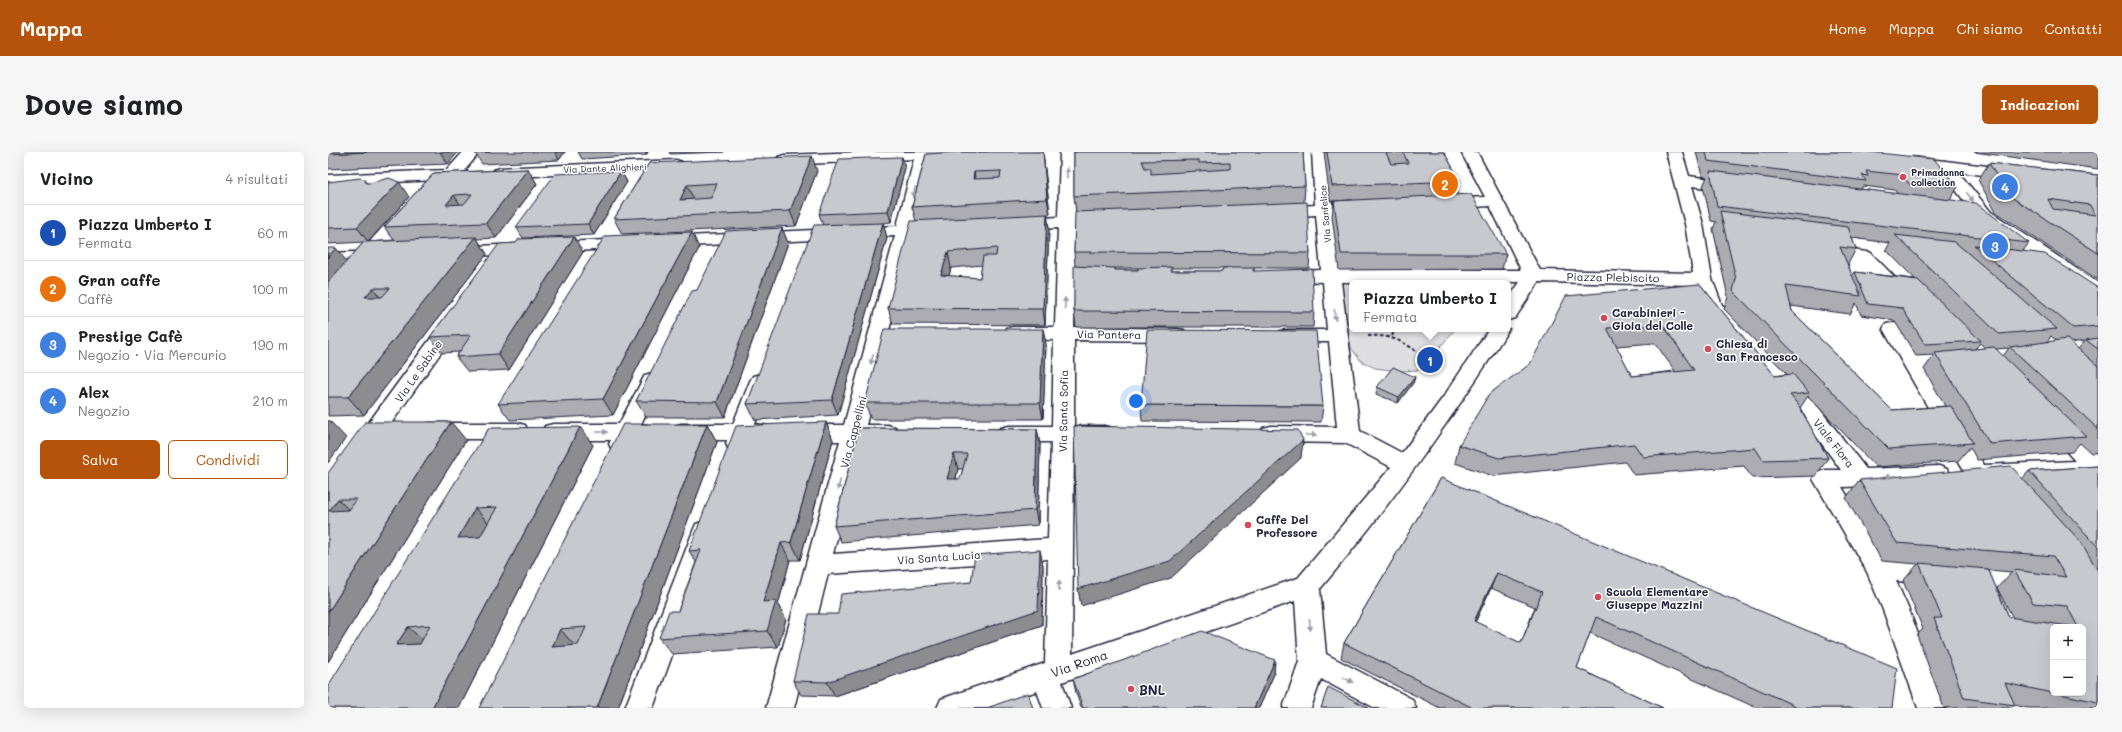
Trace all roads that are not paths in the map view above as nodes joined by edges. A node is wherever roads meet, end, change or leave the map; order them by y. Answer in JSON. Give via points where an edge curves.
{"nodes":[{"id":1,"x":472,"y":152,"type":"edge"},
{"id":2,"x":578,"y":152,"type":"edge"},
{"id":3,"x":978,"y":152,"type":"edge"},
{"id":4,"x":1068,"y":152,"type":"edge"},
{"id":5,"x":1320,"y":152,"type":"edge"},
{"id":6,"x":1469,"y":152,"type":"edge"},
{"id":7,"x":1674,"y":152,"type":"edge"},
{"id":8,"x":923,"y":153,"type":"edge"},
{"id":9,"x":773,"y":158,"type":"edge"},
{"id":10,"x":839,"y":158,"type":"junction"},
{"id":11,"x":655,"y":159,"type":"edge"},
{"id":12,"x":1899,"y":161,"type":"edge"},
{"id":13,"x":689,"y":165,"type":"edge"},
{"id":14,"x":1945,"y":166,"type":"junction"},
{"id":15,"x":565,"y":170,"type":"junction"},
{"id":16,"x":452,"y":175,"type":"junction"},
{"id":17,"x":2029,"y":176,"type":"edge"},
{"id":18,"x":832,"y":179,"type":"edge"},
{"id":19,"x":328,"y":180,"type":"edge"},
{"id":20,"x":1682,"y":180,"type":"junction"},
{"id":21,"x":639,"y":186,"type":"edge"},
{"id":22,"x":551,"y":188,"type":"edge"},
{"id":23,"x":1752,"y":188,"type":"edge"},
{"id":24,"x":437,"y":192,"type":"edge"},
{"id":25,"x":1496,"y":201,"type":"junction"},
{"id":26,"x":1426,"y":205,"type":"edge"},
{"id":27,"x":1378,"y":207,"type":"edge"},
{"id":28,"x":1324,"y":210,"type":"junction"},
{"id":29,"x":1261,"y":213,"type":"edge"},
{"id":30,"x":1962,"y":213,"type":"edge"},
{"id":31,"x":819,"y":214,"type":"edge"},
{"id":32,"x":1985,"y":216,"type":"junction"},
{"id":33,"x":1121,"y":220,"type":"edge"},
{"id":34,"x":1066,"y":222,"type":"junction"},
{"id":35,"x":617,"y":225,"type":"edge"},
{"id":36,"x":1005,"y":225,"type":"edge"},
{"id":37,"x":951,"y":228,"type":"edge"},
{"id":38,"x":904,"y":230,"type":"junction"},
{"id":39,"x":519,"y":231,"type":"edge"},
{"id":40,"x":1809,"y":238,"type":"edge"},
{"id":41,"x":722,"y":239,"type":"junction"},
{"id":42,"x":809,"y":242,"type":"junction"},
{"id":43,"x":605,"y":245,"type":"junction"},
{"id":44,"x":1877,"y":247,"type":"junction"},
{"id":45,"x":505,"y":250,"type":"junction"},
{"id":46,"x":442,"y":253,"type":"edge"},
{"id":47,"x":1935,"y":253,"type":"edge"},
{"id":48,"x":328,"y":258,"type":"edge"},
{"id":49,"x":712,"y":260,"type":"edge"},
{"id":50,"x":2025,"y":264,"type":"edge"},
{"id":51,"x":593,"y":265,"type":"edge"},
{"id":52,"x":2062,"y":268,"type":"junction"},
{"id":53,"x":491,"y":269,"type":"edge"},
{"id":54,"x":363,"y":272,"type":"edge"},
{"id":55,"x":1066,"y":275,"type":"junction"},
{"id":56,"x":1120,"y":276,"type":"edge"},
{"id":57,"x":1269,"y":276,"type":"edge"},
{"id":58,"x":1331,"y":276,"type":"junction"},
{"id":59,"x":1533,"y":276,"type":"junction"},
{"id":60,"x":1702,"y":279,"type":"junction"},
{"id":61,"x":2098,"y":292,"type":"edge"},
{"id":62,"x":463,"y":308,"type":"edge"},
{"id":63,"x":1511,"y":309,"type":"edge"},
{"id":64,"x":1943,"y":314,"type":"edge"},
{"id":65,"x":1893,"y":329,"type":"dead end"},
{"id":66,"x":1497,"y":332,"type":"edge"},
{"id":67,"x":995,"y":333,"type":"edge"},
{"id":68,"x":1064,"y":334,"type":"junction"},
{"id":69,"x":1197,"y":335,"type":"edge"},
{"id":70,"x":1267,"y":336,"type":"edge"},
{"id":71,"x":1338,"y":336,"type":"junction"},
{"id":72,"x":1979,"y":359,"type":"edge"},
{"id":73,"x":662,"y":360,"type":"edge"},
{"id":74,"x":1914,"y":363,"type":"junction"},
{"id":75,"x":765,"y":366,"type":"edge"},
{"id":76,"x":505,"y":411,"type":"edge"},
{"id":77,"x":2042,"y":414,"type":"edge"},
{"id":78,"x":376,"y":431,"type":"junction"},
{"id":79,"x":492,"y":431,"type":"junction"},
{"id":80,"x":626,"y":432,"type":"junction"},
{"id":81,"x":741,"y":432,"type":"junction"},
{"id":82,"x":853,"y":433,"type":"junction"},
{"id":83,"x":907,"y":433,"type":"edge"},
{"id":84,"x":992,"y":434,"type":"edge"},
{"id":85,"x":1062,"y":434,"type":"junction"},
{"id":86,"x":1126,"y":434,"type":"edge"},
{"id":87,"x":1253,"y":434,"type":"edge"},
{"id":88,"x":1349,"y":435,"type":"junction"},
{"id":89,"x":480,"y":452,"type":"edge"},
{"id":90,"x":612,"y":460,"type":"edge"},
{"id":91,"x":730,"y":462,"type":"edge"},
{"id":92,"x":1406,"y":465,"type":"junction"},
{"id":93,"x":2098,"y":469,"type":"edge"},
{"id":94,"x":1985,"y":473,"type":"junction"},
{"id":95,"x":1860,"y":478,"type":"junction"},
{"id":96,"x":328,"y":496,"type":"edge"},
{"id":97,"x":2015,"y":496,"type":"edge"},
{"id":98,"x":711,"y":514,"type":"edge"},
{"id":99,"x":1060,"y":548,"type":"junction"},
{"id":100,"x":818,"y":565,"type":"junction"},
{"id":101,"x":1878,"y":569,"type":"junction"},
{"id":102,"x":2031,"y":582,"type":"edge"},
{"id":103,"x":1307,"y":586,"type":"junction"},
{"id":104,"x":1313,"y":661,"type":"junction"},
{"id":105,"x":1052,"y":673,"type":"junction"},
{"id":106,"x":639,"y":708,"type":"edge"},
{"id":107,"x":780,"y":708,"type":"edge"},
{"id":108,"x":951,"y":708,"type":"edge"},
{"id":109,"x":1057,"y":708,"type":"edge"},
{"id":110,"x":1297,"y":708,"type":"edge"},
{"id":111,"x":1402,"y":708,"type":"edge"},
{"id":112,"x":1932,"y":708,"type":"edge"}],
"edges":[{"from":1,"to":16,"type":"street"},
{"from":2,"to":15,"type":"street"},
{"from":3,"to":8,"type":"street"},
{"from":34,"to":4,"type":"street","name":"Via Santa Sofia","one_way":true},
{"from":5,"to":28,"type":"street","name":"Via Sanfelice"},
{"from":6,"to":25,"type":"street"},
{"from":7,"to":20,"type":"street"},
{"from":8,"to":10,"type":"street"},
{"from":8,"to":38,"type":"street","name":"Via Cappellini","one_way":true},
{"from":9,"to":10,"type":"street"},
{"from":10,"to":18,"type":"street"},
{"from":11,"to":13,"type":"street","name":"Via Dante Alighieri"},
{"from":11,"to":15,"type":"street","name":"Via Dante Alighieri"},
{"from":11,"to":21,"type":"street"},
{"from":12,"to":14,"type":"street"},
{"from":14,"to":17,"type":"street"},
{"from":14,"to":32,"type":"street","one_way":true},
{"from":15,"to":16,"type":"street","name":"Via Dante Alighieri"},
{"from":15,"to":22,"type":"street"},
{"from":16,"to":19,"type":"street","name":"Via Dante Alighieri"},
{"from":16,"to":24,"type":"street"},
{"from":20,"to":23,"type":"street"},
{"from":20,"to":60,"type":"street","via":[[1702,225]]},
{"from":25,"to":26,"type":"street"},
{"from":25,"to":59,"type":"street"},
{"from":27,"to":28,"type":"street"},
{"from":28,"to":29,"type":"street"},
{"from":28,"to":58,"type":"street","name":"Via Sanfelice"},
{"from":30,"to":32,"type":"street"},
{"from":31,"to":42,"type":"street"},
{"from":32,"to":52,"type":"street"},
{"from":33,"to":34,"type":"street"},
{"from":34,"to":36,"type":"street"},
{"from":34,"to":55,"type":"street","name":"Via Santa Sofia"},
{"from":35,"to":43,"type":"street"},
{"from":37,"to":38,"type":"street"},
{"from":38,"to":42,"type":"street"},
{"from":38,"to":82,"type":"street","name":"Via Cappellini","one_way":true,"via":[[888,332]]},
{"from":39,"to":45,"type":"street"},
{"from":40,"to":44,"type":"street"},
{"from":41,"to":42,"type":"street"},
{"from":41,"to":43,"type":"street"},
{"from":41,"to":49,"type":"street"},
{"from":43,"to":45,"type":"street"},
{"from":43,"to":51,"type":"street"},
{"from":44,"to":47,"type":"street"},
{"from":44,"to":64,"type":"street"},
{"from":45,"to":46,"type":"street"},
{"from":45,"to":53,"type":"street"},
{"from":48,"to":54,"type":"street","via":[[387,252]]},
{"from":50,"to":52,"type":"street"},
{"from":52,"to":61,"type":"street"},
{"from":55,"to":56,"type":"street"},
{"from":68,"to":55,"type":"street","name":"Via Santa Sofia","one_way":true},
{"from":57,"to":58,"type":"street","name":"Piazza Plebiscito"},
{"from":58,"to":59,"type":"street","name":"Piazza Plebiscito"},
{"from":58,"to":71,"type":"street","name":"Via Sanfelice","one_way":true},
{"from":59,"to":60,"type":"street","name":"Piazza Plebiscito"},
{"from":59,"to":63,"type":"street"},
{"from":60,"to":95,"type":"street","name":"Viale Flora","via":[[1713,307],[1811,413]]},
{"from":62,"to":78,"type":"street","name":"Via Le Sabine"},
{"from":65,"to":74,"type":"street"},
{"from":66,"to":92,"type":"street"},
{"from":67,"to":68,"type":"street","name":"Via Pantera"},
{"from":68,"to":69,"type":"street","name":"Via Pantera"},
{"from":68,"to":85,"type":"street","name":"Via Santa Sofia"},
{"from":70,"to":71,"type":"street"},
{"from":71,"to":88,"type":"street","name":"Via Sanfelice"},
{"from":72,"to":74,"type":"street"},
{"from":73,"to":80,"type":"street"},
{"from":74,"to":94,"type":"street"},
{"from":75,"to":81,"type":"street"},
{"from":76,"to":79,"type":"street"},
{"from":77,"to":93,"type":"street"},
{"from":78,"to":79,"type":"street"},
{"from":78,"to":96,"type":"street","name":"Via Le Sabine"},
{"from":79,"to":80,"type":"street","one_way":true},
{"from":79,"to":89,"type":"street"},
{"from":80,"to":81,"type":"street"},
{"from":80,"to":90,"type":"street"},
{"from":81,"to":82,"type":"street"},
{"from":81,"to":91,"type":"street"},
{"from":82,"to":83,"type":"street"},
{"from":82,"to":100,"type":"street","name":"Via Cappellini","one_way":true},
{"from":84,"to":85,"type":"street"},
{"from":85,"to":86,"type":"street"},
{"from":85,"to":99,"type":"street","name":"Via Santa Sofia"},
{"from":87,"to":88,"type":"street","one_way":true},
{"from":88,"to":92,"type":"street"},
{"from":92,"to":103,"type":"street"},
{"from":93,"to":94,"type":"street"},
{"from":94,"to":95,"type":"street","one_way":true},
{"from":94,"to":97,"type":"street"},
{"from":95,"to":101,"type":"street","name":"Viale Flora","via":[[1825,479]]},
{"from":98,"to":106,"type":"street"},
{"from":99,"to":100,"type":"street","name":"Via Santa Lucia"},
{"from":105,"to":99,"type":"street","name":"Via Santa Sofia","one_way":true,"via":[[1058,626]]},
{"from":100,"to":107,"type":"street","name":"Via Cappellini"},
{"from":101,"to":102,"type":"street"},
{"from":101,"to":112,"type":"street","name":"Viale Flora"},
{"from":103,"to":104,"type":"street","one_way":true},
{"from":103,"to":105,"type":"street","name":"Via Roma"},
{"from":104,"to":110,"type":"street"},
{"from":104,"to":111,"type":"street","one_way":true},
{"from":105,"to":108,"type":"street","name":"Via Roma"},
{"from":105,"to":109,"type":"street","name":"Via Santa Sofia"}]}
